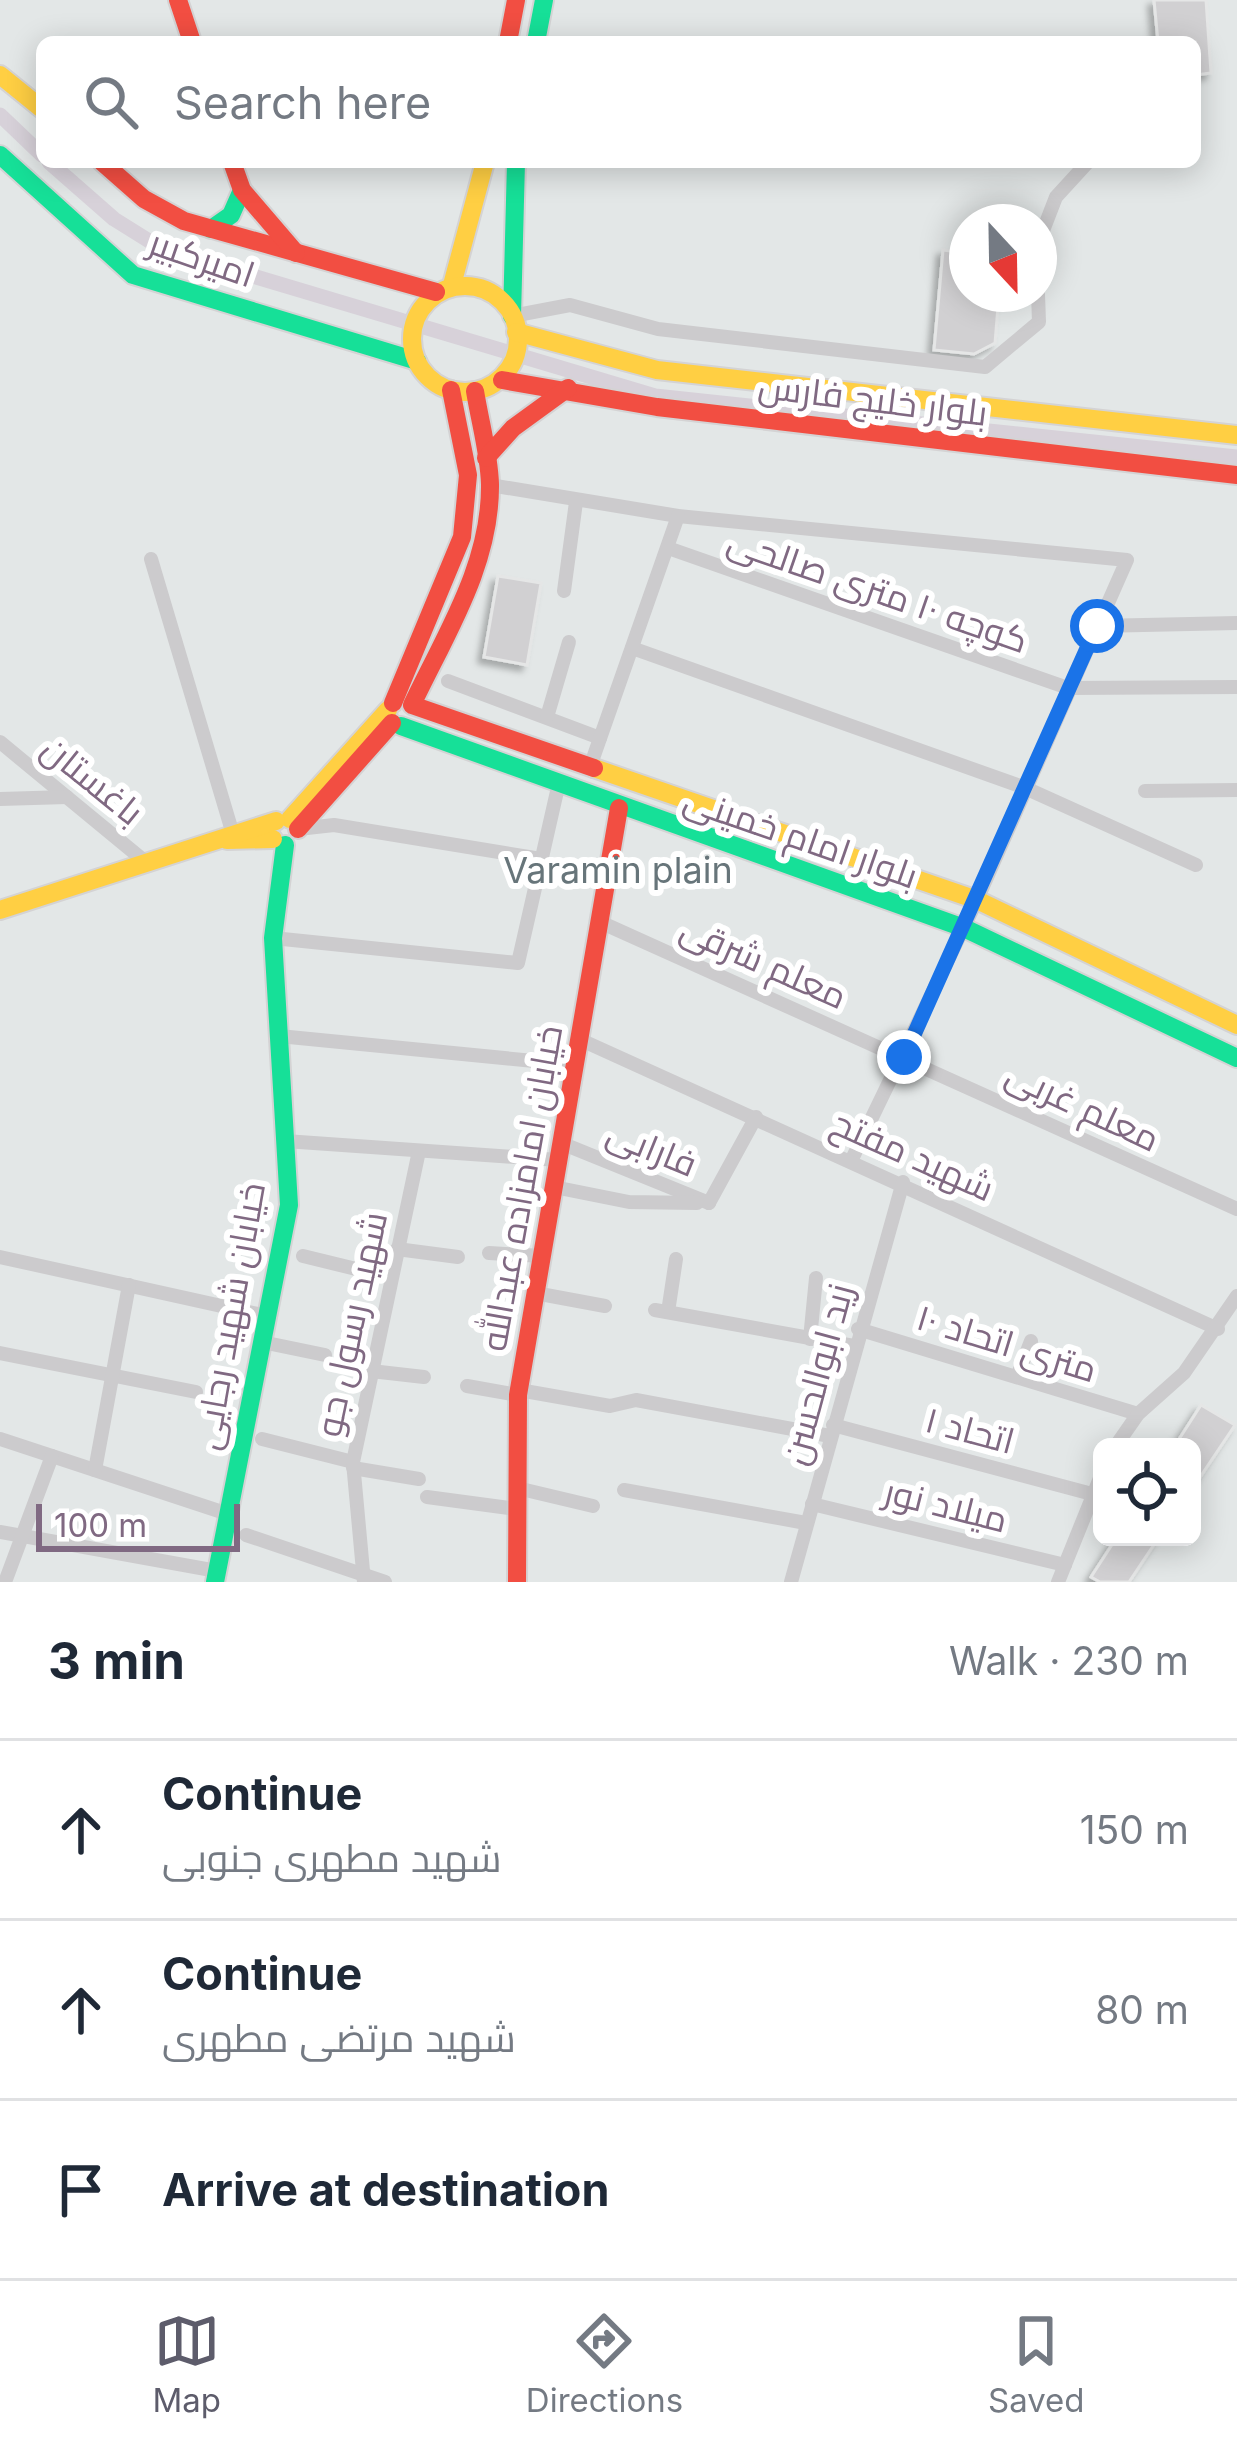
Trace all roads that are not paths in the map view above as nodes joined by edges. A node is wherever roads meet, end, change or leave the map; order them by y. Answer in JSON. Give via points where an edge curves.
{"nodes":[{"id":1,"x":178,"y":0,"type":"edge"},
{"id":2,"x":516,"y":0,"type":"edge"},
{"id":3,"x":544,"y":0,"type":"edge"},
{"id":4,"x":190,"y":36,"type":"edge"},
{"id":5,"x":509,"y":36,"type":"edge"},
{"id":6,"x":537,"y":36,"type":"edge"},
{"id":7,"x":0,"y":75,"type":"edge"},
{"id":8,"x":36,"y":104,"type":"edge"},
{"id":9,"x":0,"y":155,"type":"edge"},
{"id":10,"x":109,"y":168,"type":"edge"},
{"id":11,"x":234,"y":168,"type":"edge"},
{"id":12,"x":483,"y":168,"type":"edge"},
{"id":13,"x":516,"y":168,"type":"edge"},
{"id":14,"x":1082,"y":168,"type":"edge"},
{"id":15,"x":242,"y":190,"type":"junction"},
{"id":16,"x":1052,"y":204,"type":"edge"},
{"id":17,"x":211,"y":229,"type":"junction"},
{"id":18,"x":296,"y":253,"type":"junction"},
{"id":19,"x":444,"y":289,"type":"junction"},
{"id":20,"x":1039,"y":312,"type":"edge"},
{"id":21,"x":511,"y":348,"type":"junction"},
{"id":22,"x":417,"y":361,"type":"junction"},
{"id":23,"x":568,"y":388,"type":"junction"},
{"id":24,"x":451,"y":391,"type":"junction"},
{"id":25,"x":475,"y":391,"type":"junction"},
{"id":26,"x":1237,"y":435,"type":"edge"},
{"id":27,"x":486,"y":458,"type":"junction"},
{"id":28,"x":1237,"y":475,"type":"edge"},
{"id":29,"x":490,"y":485,"type":"junction"},
{"id":30,"x":576,"y":502,"type":"junction"},
{"id":31,"x":679,"y":516,"type":"junction"},
{"id":32,"x":668,"y":548,"type":"junction"},
{"id":33,"x":151,"y":559,"type":"dead end"},
{"id":34,"x":563,"y":591,"type":"dead end"},
{"id":35,"x":1237,"y":623,"type":"edge"},
{"id":36,"x":1097,"y":626,"type":"junction"},
{"id":37,"x":569,"y":642,"type":"dead end"},
{"id":38,"x":632,"y":648,"type":"junction"},
{"id":39,"x":448,"y":681,"type":"dead end"},
{"id":40,"x":1237,"y":687,"type":"edge"},
{"id":41,"x":1068,"y":688,"type":"junction"},
{"id":42,"x":397,"y":714,"type":"junction"},
{"id":43,"x":547,"y":717,"type":"junction"},
{"id":44,"x":600,"y":738,"type":"junction"},
{"id":45,"x":0,"y":742,"type":"edge"},
{"id":46,"x":591,"y":764,"type":"junction"},
{"id":47,"x":558,"y":787,"type":"junction"},
{"id":48,"x":1022,"y":788,"type":"junction"},
{"id":49,"x":1237,"y":790,"type":"edge"},
{"id":50,"x":1145,"y":791,"type":"dead end"},
{"id":51,"x":67,"y":797,"type":"junction"},
{"id":52,"x":0,"y":800,"type":"edge"},
{"id":53,"x":619,"y":808,"type":"junction"},
{"id":54,"x":284,"y":831,"type":"junction"},
{"id":55,"x":224,"y":835,"type":"junction"},
{"id":56,"x":541,"y":859,"type":"junction"},
{"id":57,"x":148,"y":863,"type":"junction"},
{"id":58,"x":1196,"y":865,"type":"dead end"},
{"id":59,"x":977,"y":900,"type":"junction"},
{"id":60,"x":0,"y":910,"type":"edge"},
{"id":61,"x":600,"y":922,"type":"junction"},
{"id":62,"x":964,"y":928,"type":"junction"},
{"id":63,"x":273,"y":938,"type":"junction"},
{"id":64,"x":1237,"y":1025,"type":"edge"},
{"id":65,"x":279,"y":1036,"type":"junction"},
{"id":66,"x":581,"y":1040,"type":"junction"},
{"id":67,"x":904,"y":1057,"type":"junction"},
{"id":68,"x":1237,"y":1058,"type":"edge"},
{"id":69,"x":575,"y":1065,"type":"junction"},
{"id":70,"x":756,"y":1117,"type":"junction"},
{"id":71,"x":285,"y":1141,"type":"junction"},
{"id":72,"x":419,"y":1151,"type":"junction"},
{"id":73,"x":560,"y":1152,"type":"junction"},
{"id":74,"x":852,"y":1159,"type":"junction"},
{"id":75,"x":903,"y":1183,"type":"junction"},
{"id":76,"x":554,"y":1187,"type":"junction"},
{"id":77,"x":709,"y":1203,"type":"junction"},
{"id":78,"x":1237,"y":1209,"type":"edge"},
{"id":79,"x":397,"y":1249,"type":"junction"},
{"id":80,"x":489,"y":1253,"type":"dead end"},
{"id":81,"x":303,"y":1256,"type":"dead end"},
{"id":82,"x":542,"y":1256,"type":"junction"},
{"id":83,"x":0,"y":1257,"type":"edge"},
{"id":84,"x":458,"y":1258,"type":"dead end"},
{"id":85,"x":676,"y":1259,"type":"dead end"},
{"id":86,"x":389,"y":1277,"type":"junction"},
{"id":87,"x":816,"y":1278,"type":"dead end"},
{"id":88,"x":129,"y":1286,"type":"junction"},
{"id":89,"x":536,"y":1293,"type":"junction"},
{"id":90,"x":1237,"y":1296,"type":"edge"},
{"id":91,"x":605,"y":1306,"type":"dead end"},
{"id":92,"x":267,"y":1316,"type":"junction"},
{"id":93,"x":858,"y":1329,"type":"junction"},
{"id":94,"x":1218,"y":1329,"type":"junction"},
{"id":95,"x":810,"y":1339,"type":"junction"},
{"id":96,"x":262,"y":1342,"type":"junction"},
{"id":97,"x":1031,"y":1342,"type":"dead end"},
{"id":98,"x":854,"y":1346,"type":"junction"},
{"id":99,"x":0,"y":1353,"type":"edge"},
{"id":100,"x":325,"y":1355,"type":"dead end"},
{"id":101,"x":370,"y":1371,"type":"junction"},
{"id":102,"x":111,"y":1375,"type":"junction"},
{"id":103,"x":424,"y":1377,"type":"dead end"},
{"id":104,"x":1017,"y":1377,"type":"junction"},
{"id":105,"x":467,"y":1386,"type":"dead end"},
{"id":106,"x":196,"y":1392,"type":"dead end"},
{"id":107,"x":518,"y":1392,"type":"junction"},
{"id":108,"x":1138,"y":1414,"type":"junction"},
{"id":109,"x":831,"y":1431,"type":"junction"},
{"id":110,"x":1121,"y":1438,"type":"edge"},
{"id":111,"x":0,"y":1439,"type":"edge"},
{"id":112,"x":262,"y":1439,"type":"dead end"},
{"id":113,"x":52,"y":1456,"type":"junction"},
{"id":114,"x":352,"y":1465,"type":"junction"},
{"id":115,"x":95,"y":1470,"type":"junction"},
{"id":116,"x":419,"y":1478,"type":"dead end"},
{"id":117,"x":518,"y":1488,"type":"junction"},
{"id":118,"x":624,"y":1490,"type":"dead end"},
{"id":119,"x":1092,"y":1494,"type":"joint"},
{"id":120,"x":427,"y":1497,"type":"dead end"},
{"id":121,"x":812,"y":1504,"type":"junction"},
{"id":122,"x":593,"y":1506,"type":"dead end"},
{"id":123,"x":517,"y":1509,"type":"junction"},
{"id":124,"x":228,"y":1514,"type":"junction"},
{"id":125,"x":806,"y":1523,"type":"junction"},
{"id":126,"x":0,"y":1532,"type":"edge"},
{"id":127,"x":246,"y":1535,"type":"dead end"},
{"id":128,"x":21,"y":1536,"type":"junction"},
{"id":129,"x":1065,"y":1565,"type":"junction"},
{"id":130,"x":216,"y":1576,"type":"edge"},
{"id":131,"x":365,"y":1578,"type":"edge"},
{"id":132,"x":4,"y":1582,"type":"edge"},
{"id":133,"x":385,"y":1582,"type":"edge"},
{"id":134,"x":517,"y":1582,"type":"edge"},
{"id":135,"x":791,"y":1582,"type":"edge"},
{"id":136,"x":1058,"y":1582,"type":"edge"}],
"edges":[{"from":1,"to":4,"type":"main road"},
{"from":2,"to":5,"type":"main road"},
{"from":3,"to":6,"type":"main road"},
{"from":7,"to":8,"type":"main road"},
{"from":9,"to":22,"type":"main road","name":"امیرکبیر","via":[[133,274]]},
{"from":10,"to":17,"type":"main road","name":"امیرکبیر","via":[[144,200]]},
{"from":11,"to":15,"type":"main road"},
{"from":12,"to":19,"type":"main road"},
{"from":13,"to":21,"type":"main road"},
{"from":14,"to":16,"type":"street"},
{"from":15,"to":17,"type":"main road","via":[[231,215]]},
{"from":15,"to":18,"type":"main road"},
{"from":17,"to":18,"type":"main road","name":"امیرکبیر"},
{"from":18,"to":19,"type":"main road","name":"امیرکبیر"},
{"from":19,"to":21,"type":"main road","via":[[489,292]]},
{"from":19,"to":22,"type":"main road","via":[[416,324]]},
{"from":20,"to":21,"type":"street","via":[[1039,322],[985,367],[658,329],[570,305]]},
{"from":21,"to":23,"type":"main road","name":"بلوار خلیج فارس"},
{"from":21,"to":25,"type":"main road"},
{"from":21,"to":26,"type":"main road","name":"بلوار خلیج فارس"},
{"from":22,"to":24,"type":"main road"},
{"from":23,"to":27,"type":"main road"},
{"from":23,"to":28,"type":"main road","name":"بلوار خلیج فارس","via":[[657,407]]},
{"from":24,"to":25,"type":"main road"},
{"from":24,"to":42,"type":"main road","via":[[468,475],[462,537]]},
{"from":25,"to":27,"type":"main road"},
{"from":27,"to":29,"type":"main road"},
{"from":29,"to":30,"type":"street"},
{"from":29,"to":42,"type":"main road","via":[[473,574]]},
{"from":30,"to":31,"type":"street"},
{"from":30,"to":34,"type":"street"},
{"from":31,"to":32,"type":"street"},
{"from":31,"to":36,"type":"street","via":[[1127,560]]},
{"from":32,"to":38,"type":"street"},
{"from":32,"to":41,"type":"street","name":"کوچه ۱۰ متری صالحی"},
{"from":33,"to":55,"type":"street"},
{"from":35,"to":36,"type":"street"},
{"from":36,"to":41,"type":"street"},
{"from":37,"to":43,"type":"street"},
{"from":38,"to":44,"type":"street"},
{"from":38,"to":48,"type":"street"},
{"from":39,"to":43,"type":"street"},
{"from":40,"to":41,"type":"street","name":"کوچه ۱۰ متری صالحی"},
{"from":41,"to":48,"type":"street"},
{"from":42,"to":46,"type":"main road","name":"بلوار امام خمینی"},
{"from":42,"to":47,"type":"main road","name":"بلوار امام خمینی"},
{"from":42,"to":54,"type":"main road"},
{"from":43,"to":44,"type":"street"},
{"from":44,"to":46,"type":"street"},
{"from":45,"to":51,"type":"street","name":"باغستان"},
{"from":46,"to":59,"type":"main road","name":"بلوار امام خمینی"},
{"from":47,"to":53,"type":"main road","name":"بلوار امام خمینی"},
{"from":47,"to":56,"type":"street"},
{"from":48,"to":58,"type":"street"},
{"from":48,"to":59,"type":"street"},
{"from":49,"to":50,"type":"street"},
{"from":51,"to":52,"type":"street"},
{"from":51,"to":57,"type":"street","name":"باغستان"},
{"from":53,"to":61,"type":"main road","name":"خیابان امامزاده عبدالله"},
{"from":53,"to":62,"type":"main road","name":"بلوار امام خمینی"},
{"from":54,"to":55,"type":"main road"},
{"from":54,"to":56,"type":"street","via":[[334,825]]},
{"from":54,"to":63,"type":"main road","name":"خیابان شهید رجایی"},
{"from":55,"to":57,"type":"main road"},
{"from":56,"to":63,"type":"street","via":[[518,963]]},
{"from":57,"to":60,"type":"main road"},
{"from":59,"to":62,"type":"street"},
{"from":59,"to":64,"type":"main road","name":"بلوار امام خمینی"},
{"from":61,"to":66,"type":"main road","name":"خیابان امامزاده عبدالله"},
{"from":61,"to":67,"type":"street","name":"معلم شرقی"},
{"from":62,"to":67,"type":"street"},
{"from":62,"to":68,"type":"main road","name":"بلوار امام خمینی"},
{"from":63,"to":65,"type":"main road","name":"خیابان شهید رجایی"},
{"from":65,"to":69,"type":"street"},
{"from":65,"to":71,"type":"main road","name":"خیابان شهید رجایی"},
{"from":66,"to":69,"type":"main road","name":"خیابان امامزاده عبدالله"},
{"from":66,"to":70,"type":"street","name":"شهید مفتح"},
{"from":67,"to":74,"type":"street"},
{"from":67,"to":78,"type":"street","name":"معلم غربی"},
{"from":69,"to":73,"type":"main road","name":"خیابان امامزاده عبدالله"},
{"from":70,"to":74,"type":"street","name":"شهید مفتح"},
{"from":70,"to":77,"type":"street"},
{"from":71,"to":72,"type":"street","name":"فارابی"},
{"from":71,"to":92,"type":"main road","name":"خیابان شهید رجایی","via":[[289,1205]]},
{"from":72,"to":73,"type":"street","name":"فارابی"},
{"from":72,"to":79,"type":"street","name":"شهید رسول جو"},
{"from":73,"to":76,"type":"main road","name":"خیابان امامزاده عبدالله"},
{"from":73,"to":77,"type":"street","name":"فارابی"},
{"from":74,"to":75,"type":"street","name":"شهید مفتح"},
{"from":75,"to":93,"type":"street","name":"زید ابوالحسن"},
{"from":75,"to":94,"type":"street","name":"شهید مفتح"},
{"from":76,"to":77,"type":"street","name":"فارابی","via":[[628,1202]]},
{"from":76,"to":82,"type":"main road","name":"خیابان امامزاده عبدالله"},
{"from":79,"to":84,"type":"street"},
{"from":79,"to":86,"type":"street","name":"شهید رسول جو"},
{"from":80,"to":82,"type":"street"},
{"from":81,"to":86,"type":"street"},
{"from":82,"to":89,"type":"main road","name":"خیابان امامزاده عبدالله"},
{"from":83,"to":88,"type":"street"},
{"from":85,"to":95,"type":"street","via":[[661,1311]]},
{"from":86,"to":101,"type":"street","name":"شهید رسول جو"},
{"from":87,"to":95,"type":"street"},
{"from":88,"to":92,"type":"street"},
{"from":88,"to":102,"type":"street"},
{"from":89,"to":91,"type":"street"},
{"from":89,"to":107,"type":"main road","name":"خیابان امامزاده عبدالله"},
{"from":90,"to":94,"type":"street"},
{"from":92,"to":96,"type":"main road","name":"خیابان شهید رجایی"},
{"from":93,"to":98,"type":"street","name":"زید ابوالحسن"},
{"from":93,"to":104,"type":"street","name":"۱۰ متری اتحاد"},
{"from":94,"to":108,"type":"street"},
{"from":95,"to":98,"type":"street"},
{"from":96,"to":100,"type":"street"},
{"from":96,"to":124,"type":"main road","name":"خیابان شهید رجایی"},
{"from":97,"to":104,"type":"street"},
{"from":98,"to":109,"type":"street","name":"زید ابوالحسن"},
{"from":99,"to":102,"type":"street"},
{"from":101,"to":103,"type":"street"},
{"from":101,"to":114,"type":"street","name":"شهید رسول جو"},
{"from":102,"to":106,"type":"street"},
{"from":102,"to":115,"type":"street"},
{"from":104,"to":108,"type":"street","name":"۱۰ متری اتحاد"},
{"from":105,"to":107,"type":"street","name":"اتحاد ۱"},
{"from":107,"to":109,"type":"street","name":"اتحاد ۱"},
{"from":107,"to":117,"type":"main road","name":"خیابان امامزاده عبدالله"},
{"from":108,"to":110,"type":"street"},
{"from":109,"to":119,"type":"street","name":"اتحاد ۱"},
{"from":109,"to":121,"type":"street","name":"زید ابوالحسن"},
{"from":111,"to":113,"type":"street"},
{"from":112,"to":114,"type":"street"},
{"from":113,"to":115,"type":"street"},
{"from":113,"to":128,"type":"street"},
{"from":114,"to":116,"type":"street"},
{"from":114,"to":131,"type":"street","name":"شهید رسول جو"},
{"from":115,"to":124,"type":"street"},
{"from":117,"to":122,"type":"street"},
{"from":117,"to":123,"type":"main road","name":"خیابان امامزاده عبدالله"},
{"from":118,"to":125,"type":"street"},
{"from":119,"to":129,"type":"street"},
{"from":120,"to":123,"type":"street"},
{"from":121,"to":125,"type":"street","name":"زید ابوالحسن"},
{"from":121,"to":129,"type":"street","name":"میلاد نور"},
{"from":123,"to":134,"type":"main road","name":"خیابان امامزاده عبدالله"},
{"from":124,"to":130,"type":"main road","name":"خیابان شهید رجایی"},
{"from":125,"to":135,"type":"street","name":"زید ابوالحسن"},
{"from":126,"to":128,"type":"street"},
{"from":127,"to":131,"type":"street"},
{"from":128,"to":130,"type":"street"},
{"from":128,"to":132,"type":"street"},
{"from":129,"to":136,"type":"street"},
{"from":131,"to":133,"type":"street"}]}
